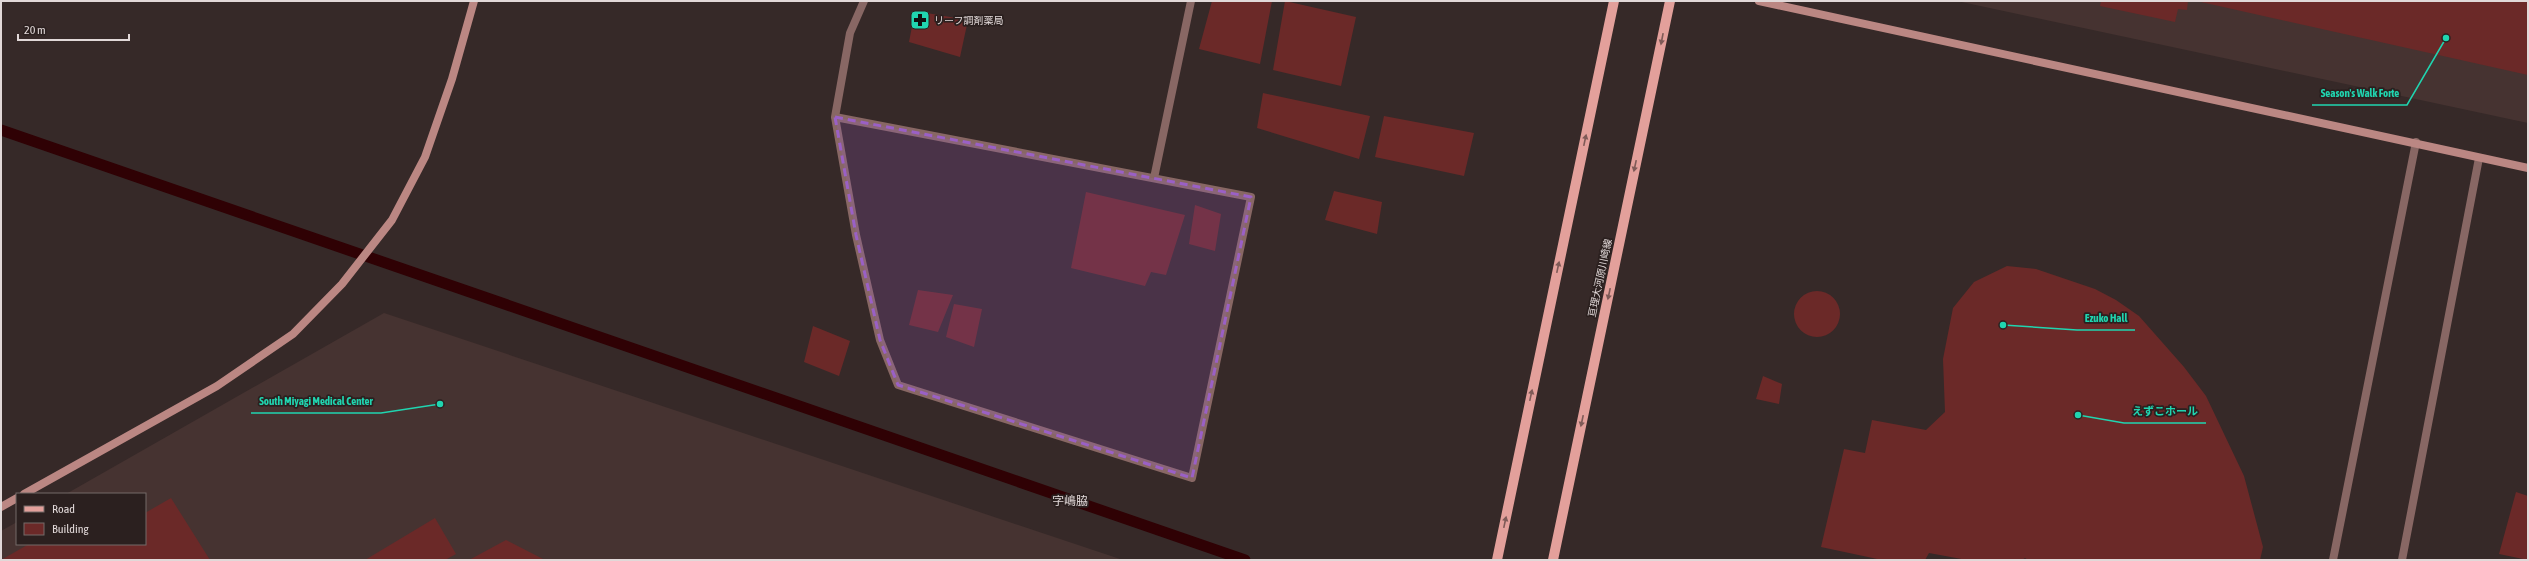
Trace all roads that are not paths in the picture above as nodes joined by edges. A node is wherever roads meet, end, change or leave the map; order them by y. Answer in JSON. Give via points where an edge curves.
{"nodes":[{"id":1,"x":474,"y":1,"type":"edge"},
{"id":2,"x":864,"y":1,"type":"edge"},
{"id":3,"x":1191,"y":1,"type":"edge"},
{"id":4,"x":1614,"y":1,"type":"edge"},
{"id":5,"x":1670,"y":1,"type":"edge"},
{"id":6,"x":1759,"y":1,"type":"edge"},
{"id":7,"x":835,"y":117,"type":"junction"},
{"id":8,"x":2416,"y":142,"type":"junction"},
{"id":9,"x":2479,"y":158,"type":"junction"},
{"id":10,"x":2528,"y":168,"type":"edge"},
{"id":11,"x":1154,"y":178,"type":"junction"},
{"id":12,"x":26,"y":493,"type":"edge"},
{"id":13,"x":16,"y":499,"type":"edge"},
{"id":14,"x":1,"y":507,"type":"edge"},
{"id":15,"x":1497,"y":560,"type":"edge"},
{"id":16,"x":1553,"y":560,"type":"edge"},
{"id":17,"x":2333,"y":560,"type":"edge"},
{"id":18,"x":2402,"y":560,"type":"edge"}],
"edges":[{"from":1,"to":12,"type":"street","via":[[452,79],[425,157],[392,220],[342,284],[292,334],[217,386]]},
{"from":2,"to":7,"type":"street","via":[[850,33]]},
{"from":3,"to":11,"type":"street"},
{"from":15,"to":4,"type":"main road","one_way":true},
{"from":5,"to":16,"type":"main road","name":"亘理大河原川崎線","one_way":true},
{"from":6,"to":8,"type":"street"},
{"from":7,"to":11,"type":"street"},
{"from":7,"to":11,"type":"street","via":[[856,235],[880,340],[898,385],[1192,478],[1251,197]]},
{"from":8,"to":9,"type":"street"},
{"from":8,"to":17,"type":"street"},
{"from":9,"to":10,"type":"street"},
{"from":9,"to":18,"type":"street"},
{"from":13,"to":14,"type":"street"}]}
